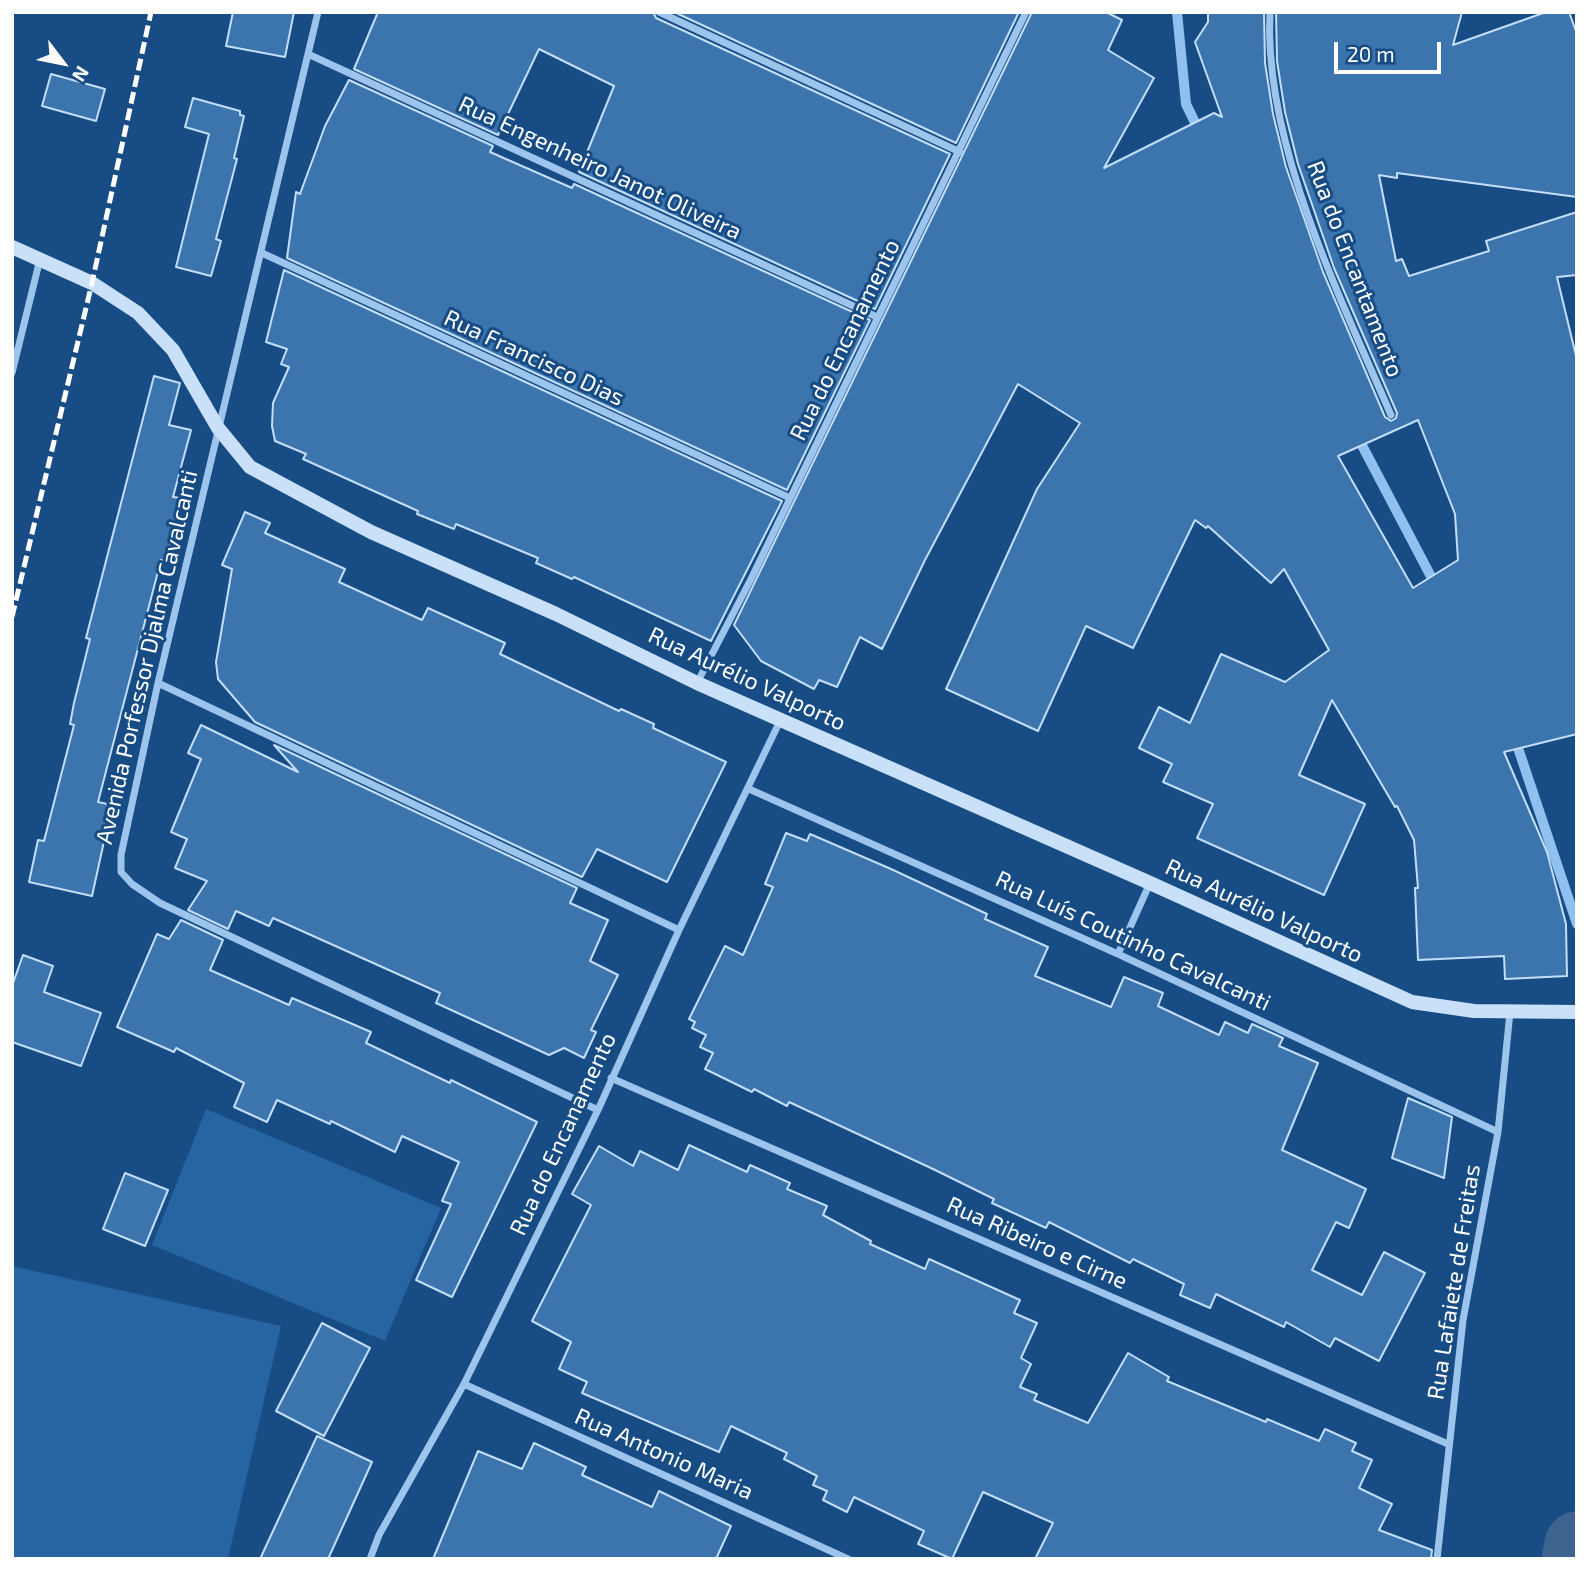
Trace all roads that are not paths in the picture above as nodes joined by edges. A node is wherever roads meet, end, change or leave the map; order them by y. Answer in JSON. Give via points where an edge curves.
{"nodes":[{"id":1,"x":317,"y":12,"type":"edge"},
{"id":2,"x":659,"y":12,"type":"edge"},
{"id":3,"x":1026,"y":12,"type":"edge"},
{"id":4,"x":1270,"y":12,"type":"edge"},
{"id":5,"x":308,"y":54,"type":"junction"},
{"id":6,"x":960,"y":152,"type":"junction"},
{"id":7,"x":12,"y":247,"type":"edge"},
{"id":8,"x":262,"y":253,"type":"junction"},
{"id":9,"x":40,"y":259,"type":"junction"},
{"id":10,"x":877,"y":317,"type":"junction"},
{"id":11,"x":12,"y":373,"type":"edge"},
{"id":12,"x":1391,"y":415,"type":"dead end"},
{"id":13,"x":218,"y":428,"type":"junction"},
{"id":14,"x":790,"y":498,"type":"junction"},
{"id":15,"x":158,"y":683,"type":"junction"},
{"id":16,"x":697,"y":683,"type":"junction"},
{"id":17,"x":780,"y":721,"type":"junction"},
{"id":18,"x":749,"y":789,"type":"junction"},
{"id":19,"x":1150,"y":883,"type":"junction"},
{"id":20,"x":679,"y":930,"type":"junction"},
{"id":21,"x":1118,"y":954,"type":"junction"},
{"id":22,"x":1510,"y":1012,"type":"junction"},
{"id":23,"x":1577,"y":1012,"type":"edge"},
{"id":24,"x":611,"y":1078,"type":"junction"},
{"id":25,"x":598,"y":1110,"type":"junction"},
{"id":26,"x":1498,"y":1132,"type":"junction"},
{"id":27,"x":464,"y":1384,"type":"junction"},
{"id":28,"x":1448,"y":1444,"type":"junction"},
{"id":29,"x":370,"y":1559,"type":"edge"},
{"id":30,"x":848,"y":1559,"type":"edge"},
{"id":31,"x":1437,"y":1559,"type":"edge"}],
"edges":[{"from":1,"to":5,"type":"street","name":"Avenida Porfessor Djalma Cavalcanti"},
{"from":2,"to":6,"type":"street"},
{"from":3,"to":6,"type":"street","name":"Rua do Encanamento"},
{"from":4,"to":12,"type":"street","name":"Rua do Encantamento","via":[[1275,89],[1292,158],[1345,308]]},
{"from":5,"to":8,"type":"street","name":"Avenida Porfessor Djalma Cavalcanti"},
{"from":5,"to":10,"type":"street","name":"Rua Engenheiro Janot Oliveira"},
{"from":6,"to":10,"type":"street","name":"Rua do Encanamento"},
{"from":7,"to":9,"type":"main road","name":"Rua Aurélio Valporto"},
{"from":8,"to":13,"type":"street","name":"Avenida Porfessor Djalma Cavalcanti"},
{"from":8,"to":14,"type":"street","name":"Rua Francisco Dias"},
{"from":9,"to":11,"type":"street"},
{"from":9,"to":13,"type":"main road","name":"Rua Aurélio Valporto","via":[[92,283],[157,331]]},
{"from":10,"to":14,"type":"street","name":"Rua do Encanamento"},
{"from":13,"to":15,"type":"street","name":"Avenida Porfessor Djalma Cavalcanti"},
{"from":13,"to":16,"type":"main road","name":"Rua Aurélio Valporto","via":[[250,467],[287,489]]},
{"from":14,"to":16,"type":"street","name":"Rua do Encanamento"},
{"from":15,"to":20,"type":"street"},
{"from":15,"to":25,"type":"street","name":"Avenida Porfessor Djalma Cavalcanti","via":[[121,855],[121,872],[132,884],[160,903]]},
{"from":16,"to":17,"type":"main road","name":"Rua Aurélio Valporto"},
{"from":17,"to":18,"type":"street","name":"Rua do Encanamento"},
{"from":17,"to":19,"type":"main road","name":"Rua Aurélio Valporto"},
{"from":18,"to":20,"type":"street","name":"Rua do Encanamento"},
{"from":18,"to":21,"type":"street","name":"Rua Luís Coutinho Cavalcanti"},
{"from":19,"to":21,"type":"street"},
{"from":19,"to":22,"type":"main road","name":"Rua Aurélio Valporto","via":[[1412,1002],[1446,1009]]},
{"from":20,"to":24,"type":"street","name":"Rua do Encanamento"},
{"from":21,"to":26,"type":"street","name":"Rua Luís Coutinho Cavalcanti"},
{"from":22,"to":23,"type":"main road","name":"Rua Aurélio Valporto"},
{"from":22,"to":26,"type":"street","name":"Rua Lafaiete de Freitas"},
{"from":24,"to":25,"type":"street","name":"Rua do Encanamento"},
{"from":24,"to":28,"type":"street","name":"Rua Ribeiro e Cirne"},
{"from":25,"to":27,"type":"street","name":"Rua do Encanamento"},
{"from":26,"to":28,"type":"street","name":"Rua Lafaiete de Freitas","via":[[1463,1320]]},
{"from":27,"to":29,"type":"street","name":"Rua do Encanamento"},
{"from":27,"to":30,"type":"street","name":"Rua Antonio Maria"},
{"from":28,"to":31,"type":"street","name":"Rua Lafaiete de Freitas"}]}
